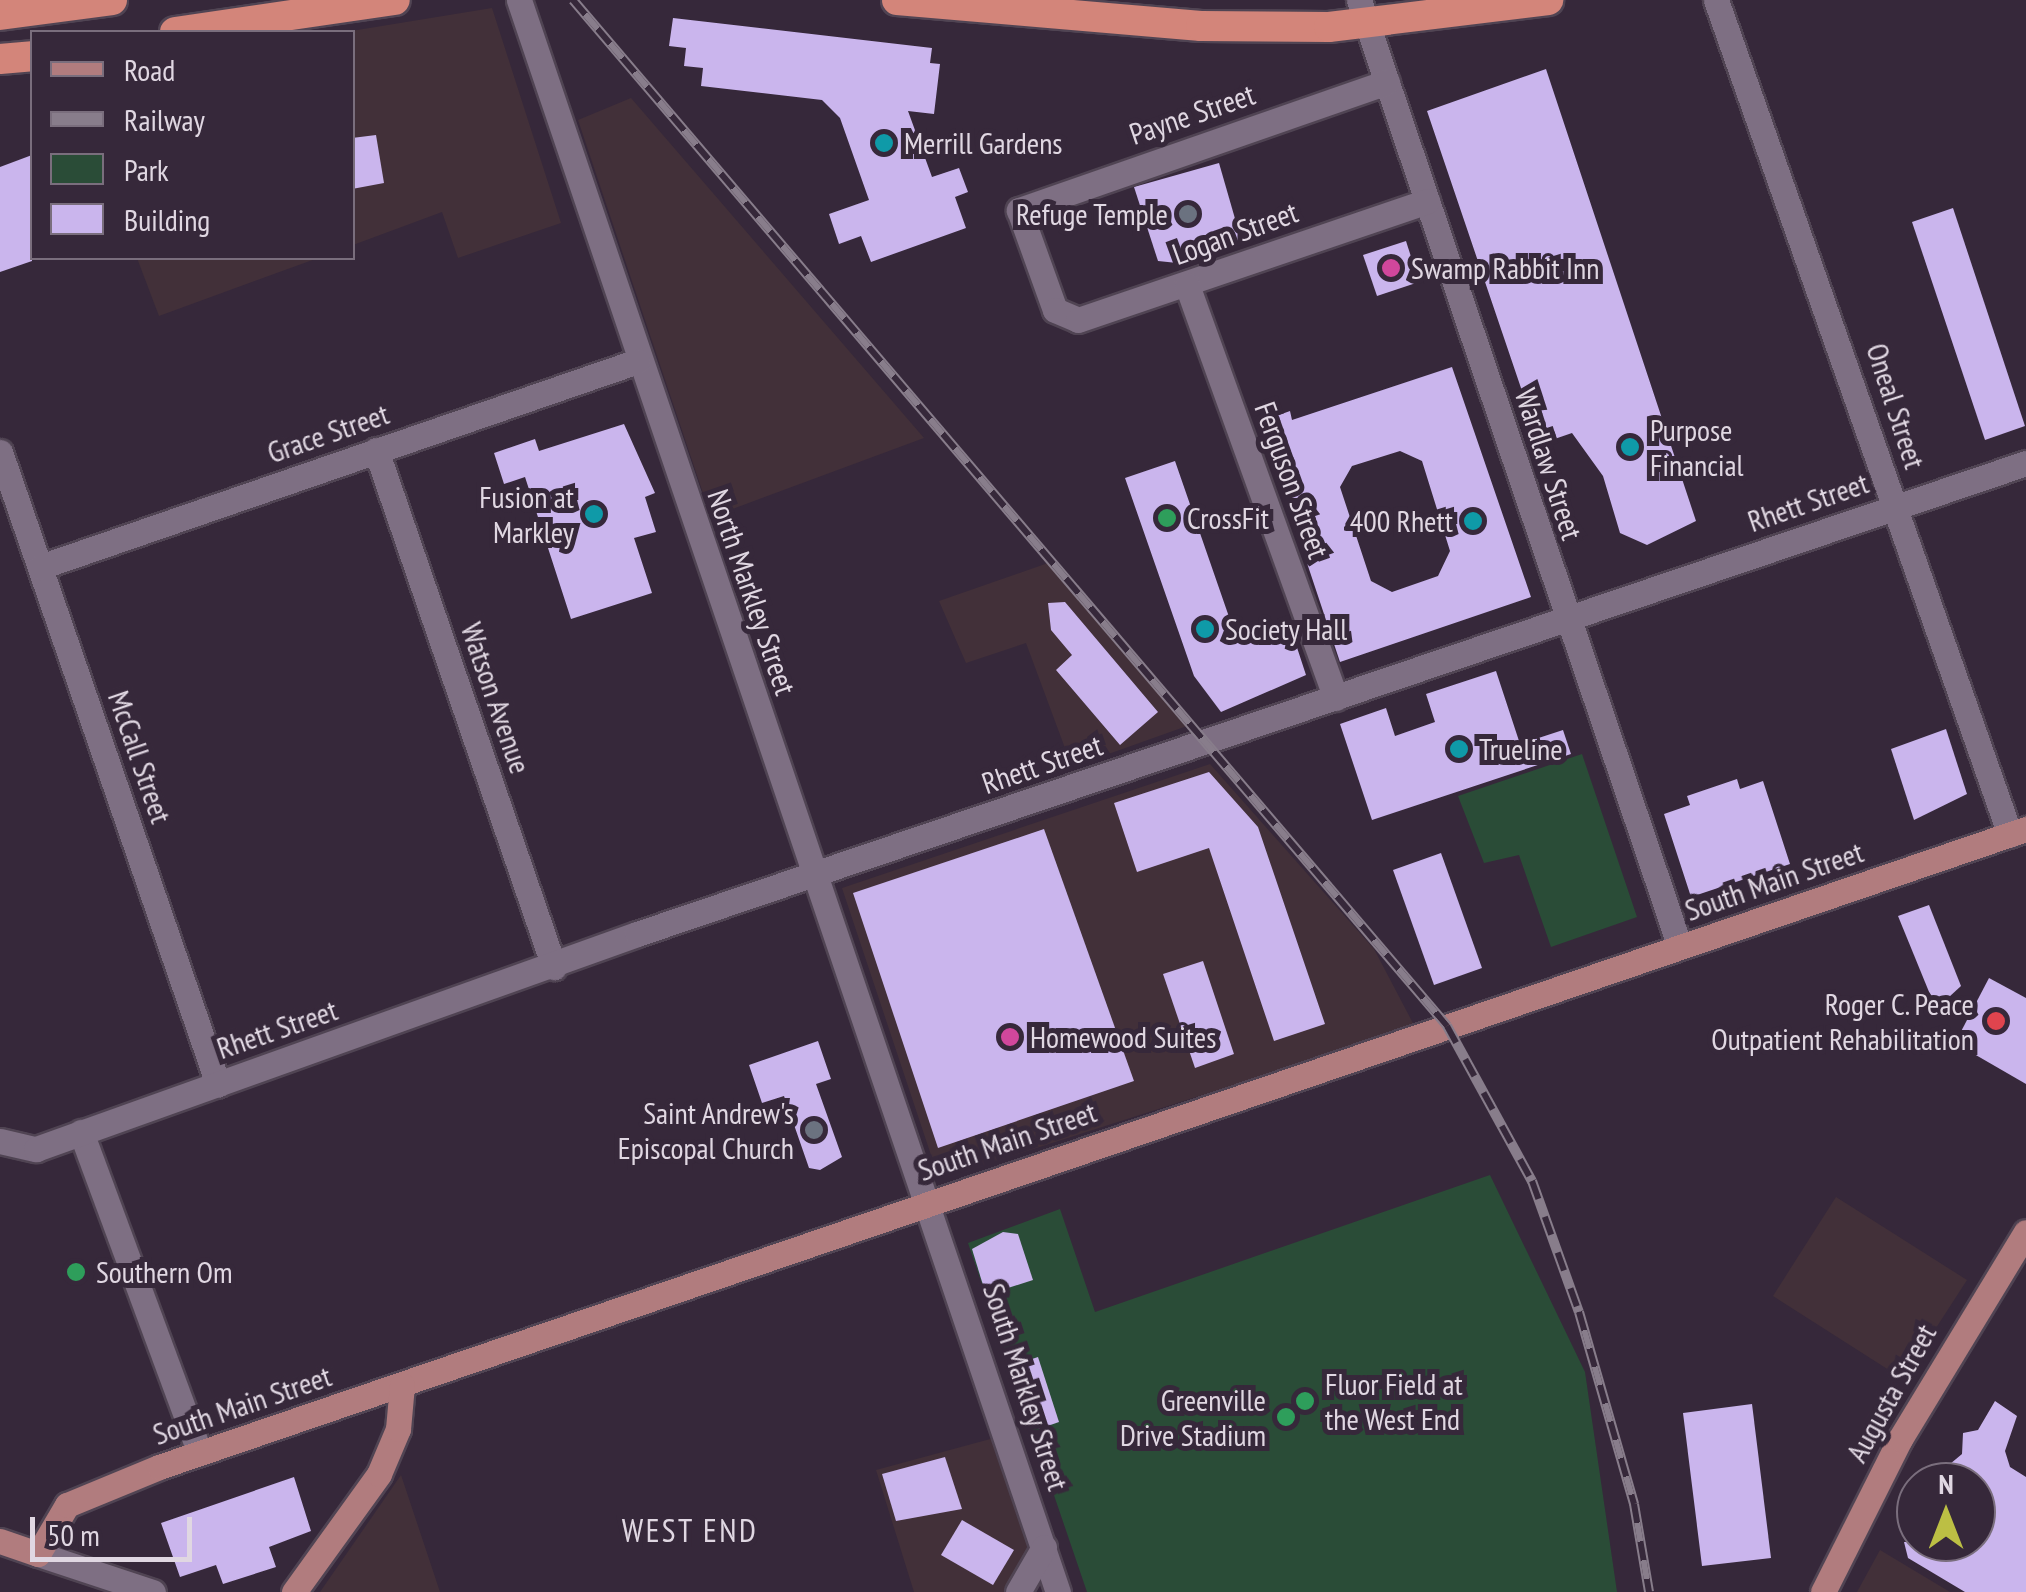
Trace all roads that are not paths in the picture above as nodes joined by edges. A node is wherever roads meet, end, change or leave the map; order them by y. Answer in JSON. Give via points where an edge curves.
{"nodes":[{"id":1,"x":112,"y":0,"type":"edge"},
{"id":2,"x":394,"y":0,"type":"edge"},
{"id":3,"x":519,"y":0,"type":"edge"},
{"id":4,"x":898,"y":0,"type":"edge"},
{"id":5,"x":1548,"y":0,"type":"edge"},
{"id":6,"x":1716,"y":0,"type":"edge"},
{"id":7,"x":1364,"y":13,"type":"edge"},
{"id":8,"x":0,"y":15,"type":"edge"},
{"id":9,"x":189,"y":30,"type":"edge"},
{"id":10,"x":30,"y":56,"type":"edge"},
{"id":11,"x":0,"y":60,"type":"edge"},
{"id":12,"x":1388,"y":82,"type":"junction"},
{"id":13,"x":1427,"y":201,"type":"junction"},
{"id":14,"x":1188,"y":285,"type":"junction"},
{"id":15,"x":1065,"y":316,"type":"joint"},
{"id":16,"x":638,"y":361,"type":"junction"},
{"id":17,"x":376,"y":450,"type":"junction"},
{"id":18,"x":0,"y":452,"type":"edge"},
{"id":19,"x":2026,"y":463,"type":"edge"},
{"id":20,"x":1895,"y":506,"type":"junction"},
{"id":21,"x":40,"y":566,"type":"junction"},
{"id":22,"x":1567,"y":620,"type":"junction"},
{"id":23,"x":1336,"y":698,"type":"junction"},
{"id":24,"x":2018,"y":832,"type":"edge"},
{"id":25,"x":816,"y":879,"type":"junction"},
{"id":26,"x":1680,"y":947,"type":"junction"},
{"id":27,"x":554,"y":967,"type":"junction"},
{"id":28,"x":218,"y":1084,"type":"junction"},
{"id":29,"x":81,"y":1132,"type":"junction"},
{"id":30,"x":0,"y":1141,"type":"edge"},
{"id":31,"x":930,"y":1202,"type":"junction"},
{"id":32,"x":2026,"y":1232,"type":"edge"},
{"id":33,"x":402,"y":1385,"type":"junction"},
{"id":34,"x":200,"y":1454,"type":"junction"},
{"id":35,"x":0,"y":1541,"type":"edge"},
{"id":36,"x":1044,"y":1547,"type":"junction"},
{"id":37,"x":38,"y":1554,"type":"junction"},
{"id":38,"x":153,"y":1592,"type":"edge"},
{"id":39,"x":294,"y":1592,"type":"edge"},
{"id":40,"x":1018,"y":1592,"type":"edge"},
{"id":41,"x":1058,"y":1592,"type":"edge"},
{"id":42,"x":1824,"y":1592,"type":"edge"}],
"edges":[{"from":1,"to":8,"type":"highway"},
{"from":2,"to":9,"type":"highway"},
{"from":3,"to":16,"type":"street","name":"North Markley Street"},
{"from":4,"to":7,"type":"highway","via":[[1201,26]]},
{"from":5,"to":7,"type":"highway"},
{"from":6,"to":20,"type":"street","name":"Oneal Street"},
{"from":7,"to":12,"type":"street","name":"Wardlaw Street"},
{"from":10,"to":11,"type":"highway"},
{"from":12,"to":13,"type":"street","name":"Wardlaw Street"},
{"from":12,"to":15,"type":"street","name":"Payne Street","via":[[1019,210],[1049,298]]},
{"from":13,"to":14,"type":"street","name":"Logan Street"},
{"from":13,"to":22,"type":"street","name":"Wardlaw Street"},
{"from":14,"to":15,"type":"street","name":"Logan Street","via":[[1078,320]]},
{"from":14,"to":23,"type":"street","name":"Ferguson Street"},
{"from":16,"to":17,"type":"street","name":"Grace Street"},
{"from":16,"to":25,"type":"street","name":"North Markley Street"},
{"from":17,"to":21,"type":"street","name":"Grace Street"},
{"from":17,"to":27,"type":"street","name":"Watson Avenue"},
{"from":18,"to":21,"type":"street","name":"McCall Street"},
{"from":19,"to":20,"type":"street","name":"Rhett Street"},
{"from":20,"to":22,"type":"street","name":"Rhett Street"},
{"from":20,"to":24,"type":"street","name":"Oneal Street"},
{"from":21,"to":28,"type":"street","name":"McCall Street"},
{"from":22,"to":23,"type":"street","name":"Rhett Street"},
{"from":22,"to":26,"type":"street","name":"Wardlaw Street"},
{"from":23,"to":25,"type":"street","name":"Rhett Street"},
{"from":24,"to":26,"type":"main road","name":"South Main Street"},
{"from":25,"to":27,"type":"street","name":"Rhett Street"},
{"from":25,"to":31,"type":"street","name":"North Markley Street"},
{"from":26,"to":31,"type":"main road","name":"South Main Street"},
{"from":27,"to":28,"type":"street","name":"Rhett Street"},
{"from":28,"to":29,"type":"street","name":"Rhett Street"},
{"from":29,"to":30,"type":"street","name":"Rhett Street","via":[[22,1151]]},
{"from":29,"to":34,"type":"street"},
{"from":31,"to":33,"type":"main road","name":"South Main Street"},
{"from":31,"to":36,"type":"street","name":"South Markley Street"},
{"from":32,"to":42,"type":"main road","name":"Augusta Street","via":[[1900,1438]]},
{"from":33,"to":34,"type":"main road","name":"South Main Street"},
{"from":33,"to":39,"type":"main road","via":[[398,1429],[379,1474]]},
{"from":34,"to":37,"type":"main road","name":"South Main Street","via":[[67,1506]]},
{"from":35,"to":37,"type":"main road"},
{"from":36,"to":40,"type":"street"},
{"from":36,"to":41,"type":"street","name":"South Markley Street"},
{"from":37,"to":38,"type":"street"}]}
